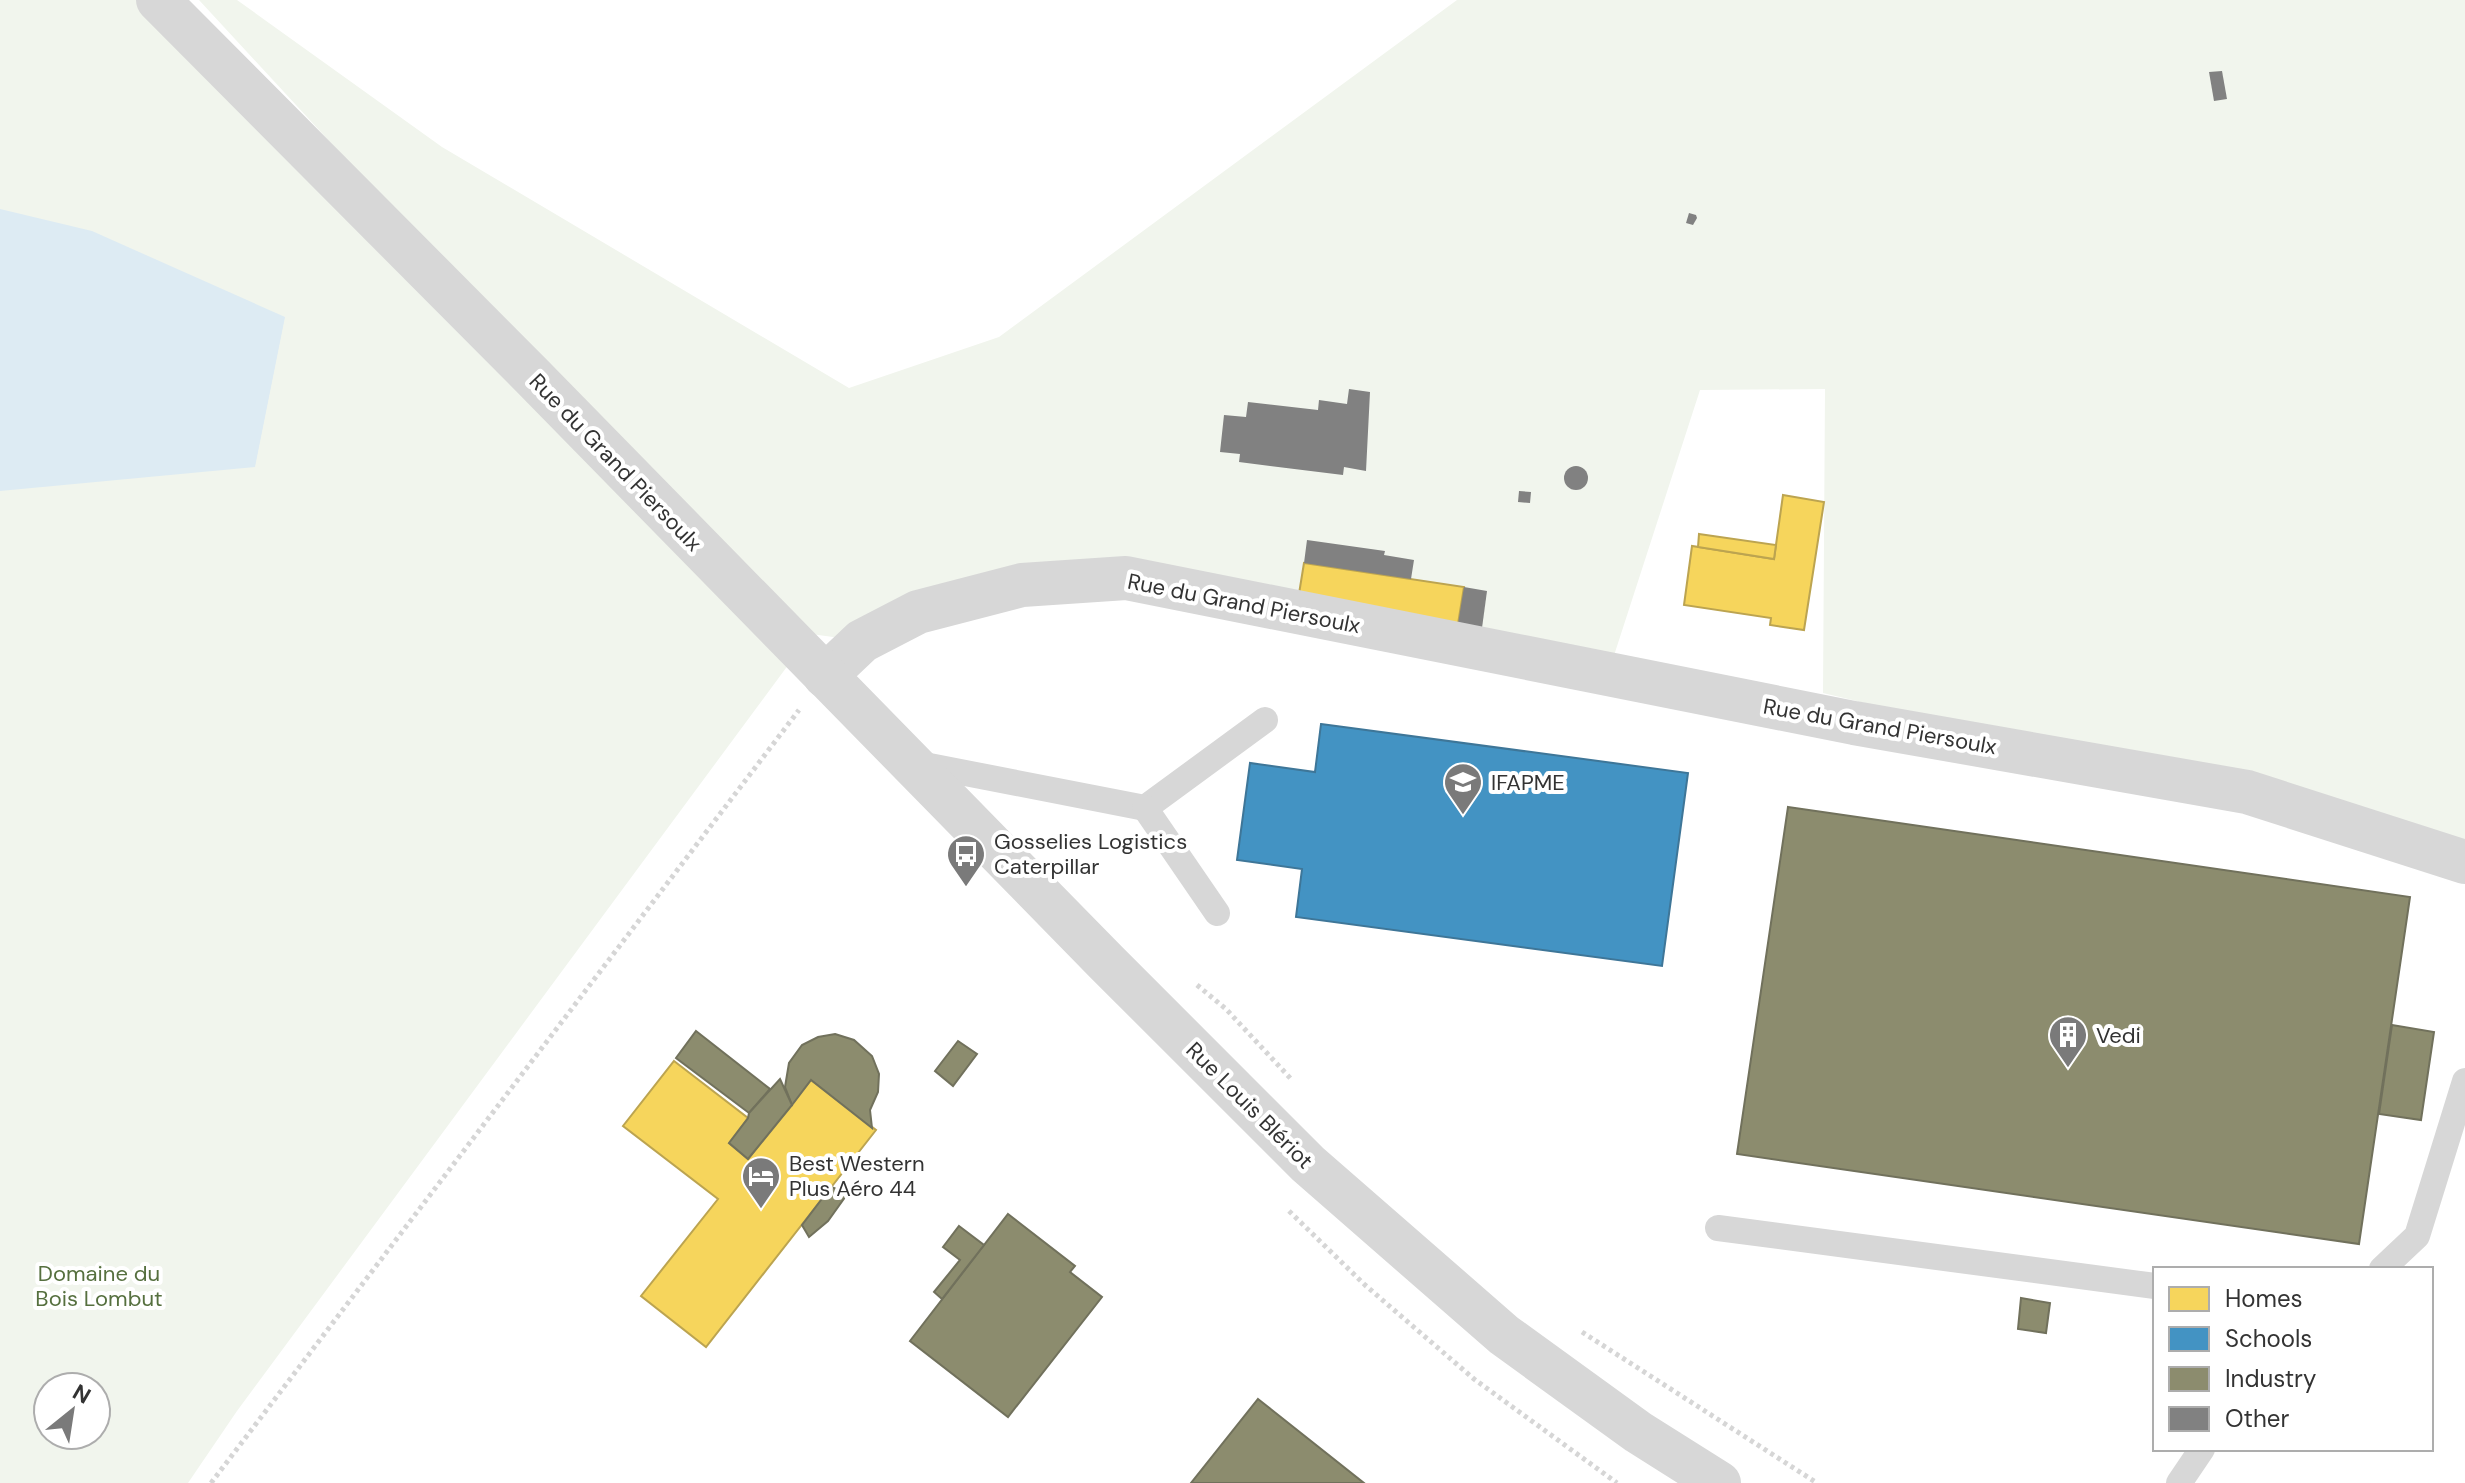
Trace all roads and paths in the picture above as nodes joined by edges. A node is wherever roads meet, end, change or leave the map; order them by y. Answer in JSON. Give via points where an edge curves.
{"nodes":[{"id":1,"x":158,"y":0,"type":"edge"},
{"id":2,"x":825,"y":676,"type":"junction"},
{"id":3,"x":1265,"y":720,"type":"dead end"},
{"id":4,"x":910,"y":762,"type":"junction"},
{"id":5,"x":1145,"y":808,"type":"junction"},
{"id":6,"x":2465,"y":862,"type":"edge"},
{"id":7,"x":1217,"y":913,"type":"dead end"},
{"id":8,"x":2465,"y":1081,"type":"edge"},
{"id":9,"x":1282,"y":1204,"type":"dead end"},
{"id":10,"x":1718,"y":1228,"type":"dead end"},
{"id":11,"x":2384,"y":1267,"type":"edge"},
{"id":12,"x":2153,"y":1286,"type":"edge"},
{"id":13,"x":1578,"y":1330,"type":"dead end"},
{"id":14,"x":2201,"y":1451,"type":"edge"},
{"id":15,"x":211,"y":1483,"type":"edge"},
{"id":16,"x":1617,"y":1483,"type":"edge"},
{"id":17,"x":1719,"y":1483,"type":"edge"},
{"id":18,"x":1817,"y":1483,"type":"edge"},
{"id":19,"x":2179,"y":1483,"type":"edge"}],
"edges":[{"from":1,"to":2,"type":"street","name":"Rue du Grand Piersoulx"},
{"from":2,"to":4,"type":"street","name":"Rue Louis Blériot"},
{"from":2,"to":6,"type":"street","name":"Rue du Grand Piersoulx","via":[[862,641],[918,612],[1022,585],[1126,578],[1854,723],[2247,792]]},
{"from":2,"to":15,"type":"path"},
{"from":3,"to":5,"type":"lane"},
{"from":4,"to":5,"type":"lane"},
{"from":4,"to":17,"type":"street","name":"Rue Louis Blériot","via":[[1308,1164],[1504,1335]]},
{"from":5,"to":7,"type":"lane"},
{"from":8,"to":11,"type":"lane","via":[[2417,1236]]},
{"from":9,"to":16,"type":"path","via":[[1474,1379]]},
{"from":10,"to":12,"type":"lane"},
{"from":13,"to":18,"type":"path"},
{"from":14,"to":19,"type":"lane"}]}
